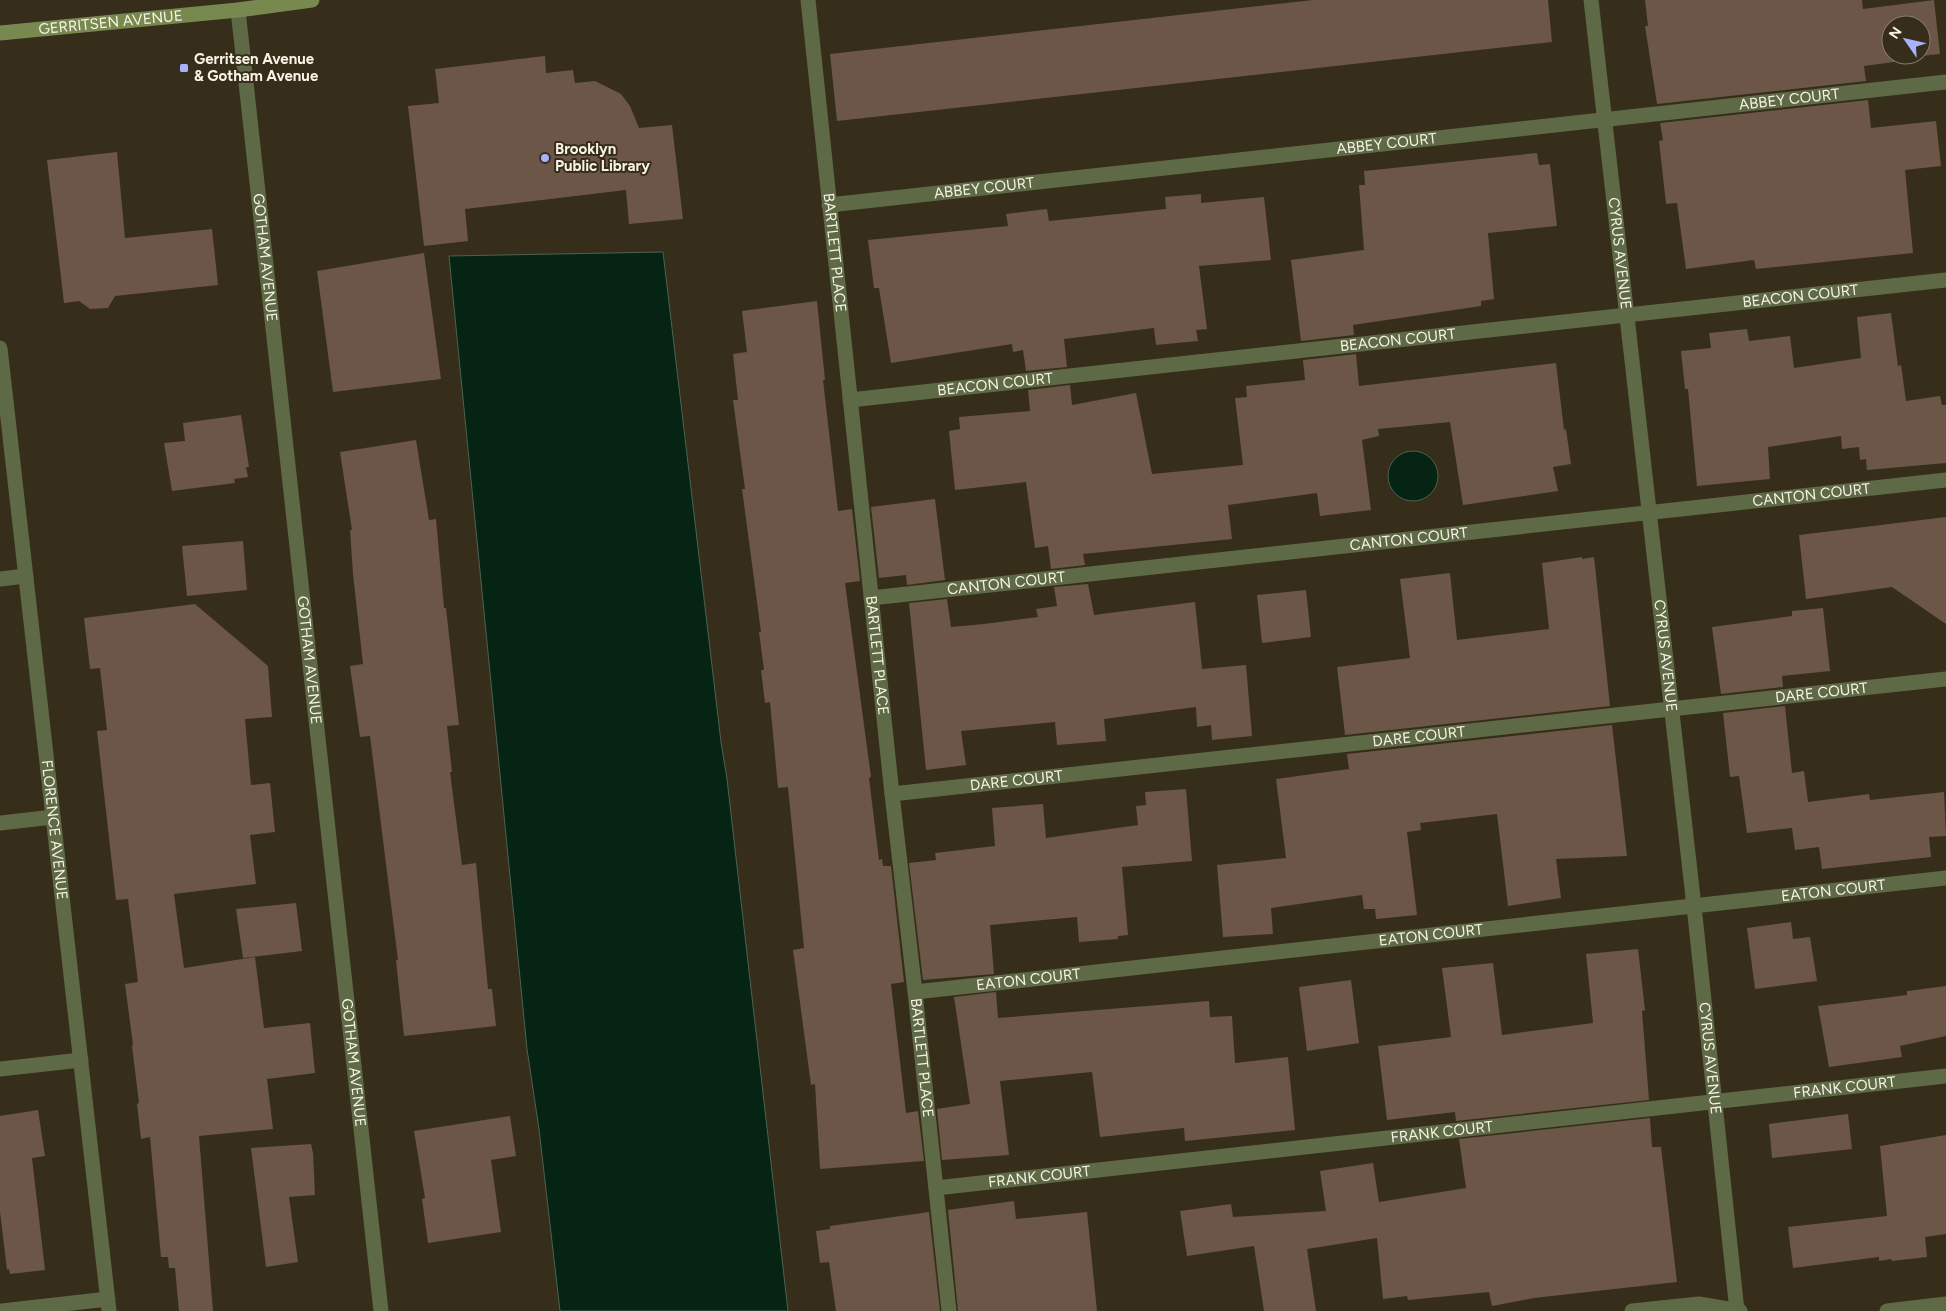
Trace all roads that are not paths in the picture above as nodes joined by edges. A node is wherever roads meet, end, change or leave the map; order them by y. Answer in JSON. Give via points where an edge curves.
{"nodes":[{"id":1,"x":312,"y":0,"type":"edge"},
{"id":2,"x":808,"y":0,"type":"edge"},
{"id":3,"x":1591,"y":0,"type":"edge"},
{"id":4,"x":238,"y":10,"type":"junction"},
{"id":5,"x":0,"y":34,"type":"edge"},
{"id":6,"x":1946,"y":82,"type":"edge"},
{"id":7,"x":1605,"y":120,"type":"junction"},
{"id":8,"x":829,"y":205,"type":"junction"},
{"id":9,"x":1946,"y":280,"type":"edge"},
{"id":10,"x":1627,"y":314,"type":"junction"},
{"id":11,"x":0,"y":348,"type":"edge"},
{"id":12,"x":850,"y":400,"type":"junction"},
{"id":13,"x":1946,"y":480,"type":"edge"},
{"id":14,"x":1650,"y":513,"type":"junction"},
{"id":15,"x":26,"y":576,"type":"junction"},
{"id":16,"x":0,"y":579,"type":"edge"},
{"id":17,"x":871,"y":598,"type":"junction"},
{"id":18,"x":1946,"y":679,"type":"edge"},
{"id":19,"x":1671,"y":709,"type":"junction"},
{"id":20,"x":892,"y":794,"type":"junction"},
{"id":21,"x":53,"y":817,"type":"junction"},
{"id":22,"x":0,"y":822,"type":"edge"},
{"id":23,"x":1946,"y":878,"type":"edge"},
{"id":24,"x":1694,"y":906,"type":"junction"},
{"id":25,"x":916,"y":992,"type":"junction"},
{"id":26,"x":81,"y":1060,"type":"junction"},
{"id":27,"x":0,"y":1069,"type":"edge"},
{"id":28,"x":1946,"y":1076,"type":"edge"},
{"id":29,"x":1714,"y":1101,"type":"junction"},
{"id":30,"x":936,"y":1188,"type":"junction"},
{"id":31,"x":1946,"y":1304,"type":"edge"},
{"id":32,"x":108,"y":1305,"type":"edge"},
{"id":33,"x":1738,"y":1310,"type":"edge"},
{"id":34,"x":2,"y":1311,"type":"edge"},
{"id":35,"x":381,"y":1311,"type":"edge"},
{"id":36,"x":949,"y":1311,"type":"edge"},
{"id":37,"x":1632,"y":1311,"type":"edge"},
{"id":38,"x":1887,"y":1311,"type":"edge"}],
"edges":[{"from":1,"to":4,"type":"main road","name":"GERRITSEN AVENUE"},
{"from":2,"to":8,"type":"street","name":"BARTLETT PLACE"},
{"from":3,"to":7,"type":"street","name":"CYRUS AVENUE"},
{"from":4,"to":5,"type":"main road","name":"GERRITSEN AVENUE"},
{"from":4,"to":35,"type":"street","name":"GOTHAM AVENUE"},
{"from":6,"to":7,"type":"street","name":"ABBEY COURT"},
{"from":7,"to":8,"type":"street","name":"ABBEY COURT"},
{"from":7,"to":10,"type":"street","name":"CYRUS AVENUE"},
{"from":8,"to":12,"type":"street","name":"BARTLETT PLACE"},
{"from":9,"to":10,"type":"street","name":"BEACON COURT"},
{"from":10,"to":12,"type":"street","name":"BEACON COURT"},
{"from":10,"to":14,"type":"street","name":"CYRUS AVENUE"},
{"from":11,"to":15,"type":"street","name":"FLORENCE AVENUE"},
{"from":12,"to":17,"type":"street","name":"BARTLETT PLACE"},
{"from":13,"to":14,"type":"street","name":"CANTON COURT"},
{"from":14,"to":17,"type":"street","name":"CANTON COURT"},
{"from":14,"to":19,"type":"street","name":"CYRUS AVENUE"},
{"from":15,"to":16,"type":"street"},
{"from":15,"to":21,"type":"street","name":"FLORENCE AVENUE"},
{"from":17,"to":20,"type":"street","name":"BARTLETT PLACE"},
{"from":18,"to":19,"type":"street","name":"DARE COURT"},
{"from":19,"to":20,"type":"street","name":"DARE COURT"},
{"from":19,"to":24,"type":"street","name":"CYRUS AVENUE"},
{"from":20,"to":25,"type":"street","name":"BARTLETT PLACE"},
{"from":21,"to":22,"type":"street"},
{"from":21,"to":26,"type":"street","name":"FLORENCE AVENUE"},
{"from":23,"to":24,"type":"street","name":"EATON COURT"},
{"from":24,"to":25,"type":"street","name":"EATON COURT"},
{"from":24,"to":29,"type":"street","name":"CYRUS AVENUE"},
{"from":25,"to":30,"type":"street","name":"BARTLETT PLACE"},
{"from":26,"to":27,"type":"street"},
{"from":26,"to":32,"type":"street","name":"FLORENCE AVENUE"},
{"from":28,"to":29,"type":"street","name":"FRANK COURT"},
{"from":29,"to":30,"type":"street","name":"FRANK COURT"},
{"from":29,"to":33,"type":"street","name":"CYRUS AVENUE"},
{"from":30,"to":36,"type":"street","name":"BARTLETT PLACE"},
{"from":31,"to":38,"type":"street"},
{"from":32,"to":34,"type":"street"},
{"from":33,"to":37,"type":"street","via":[[1700,1304]]}]}
